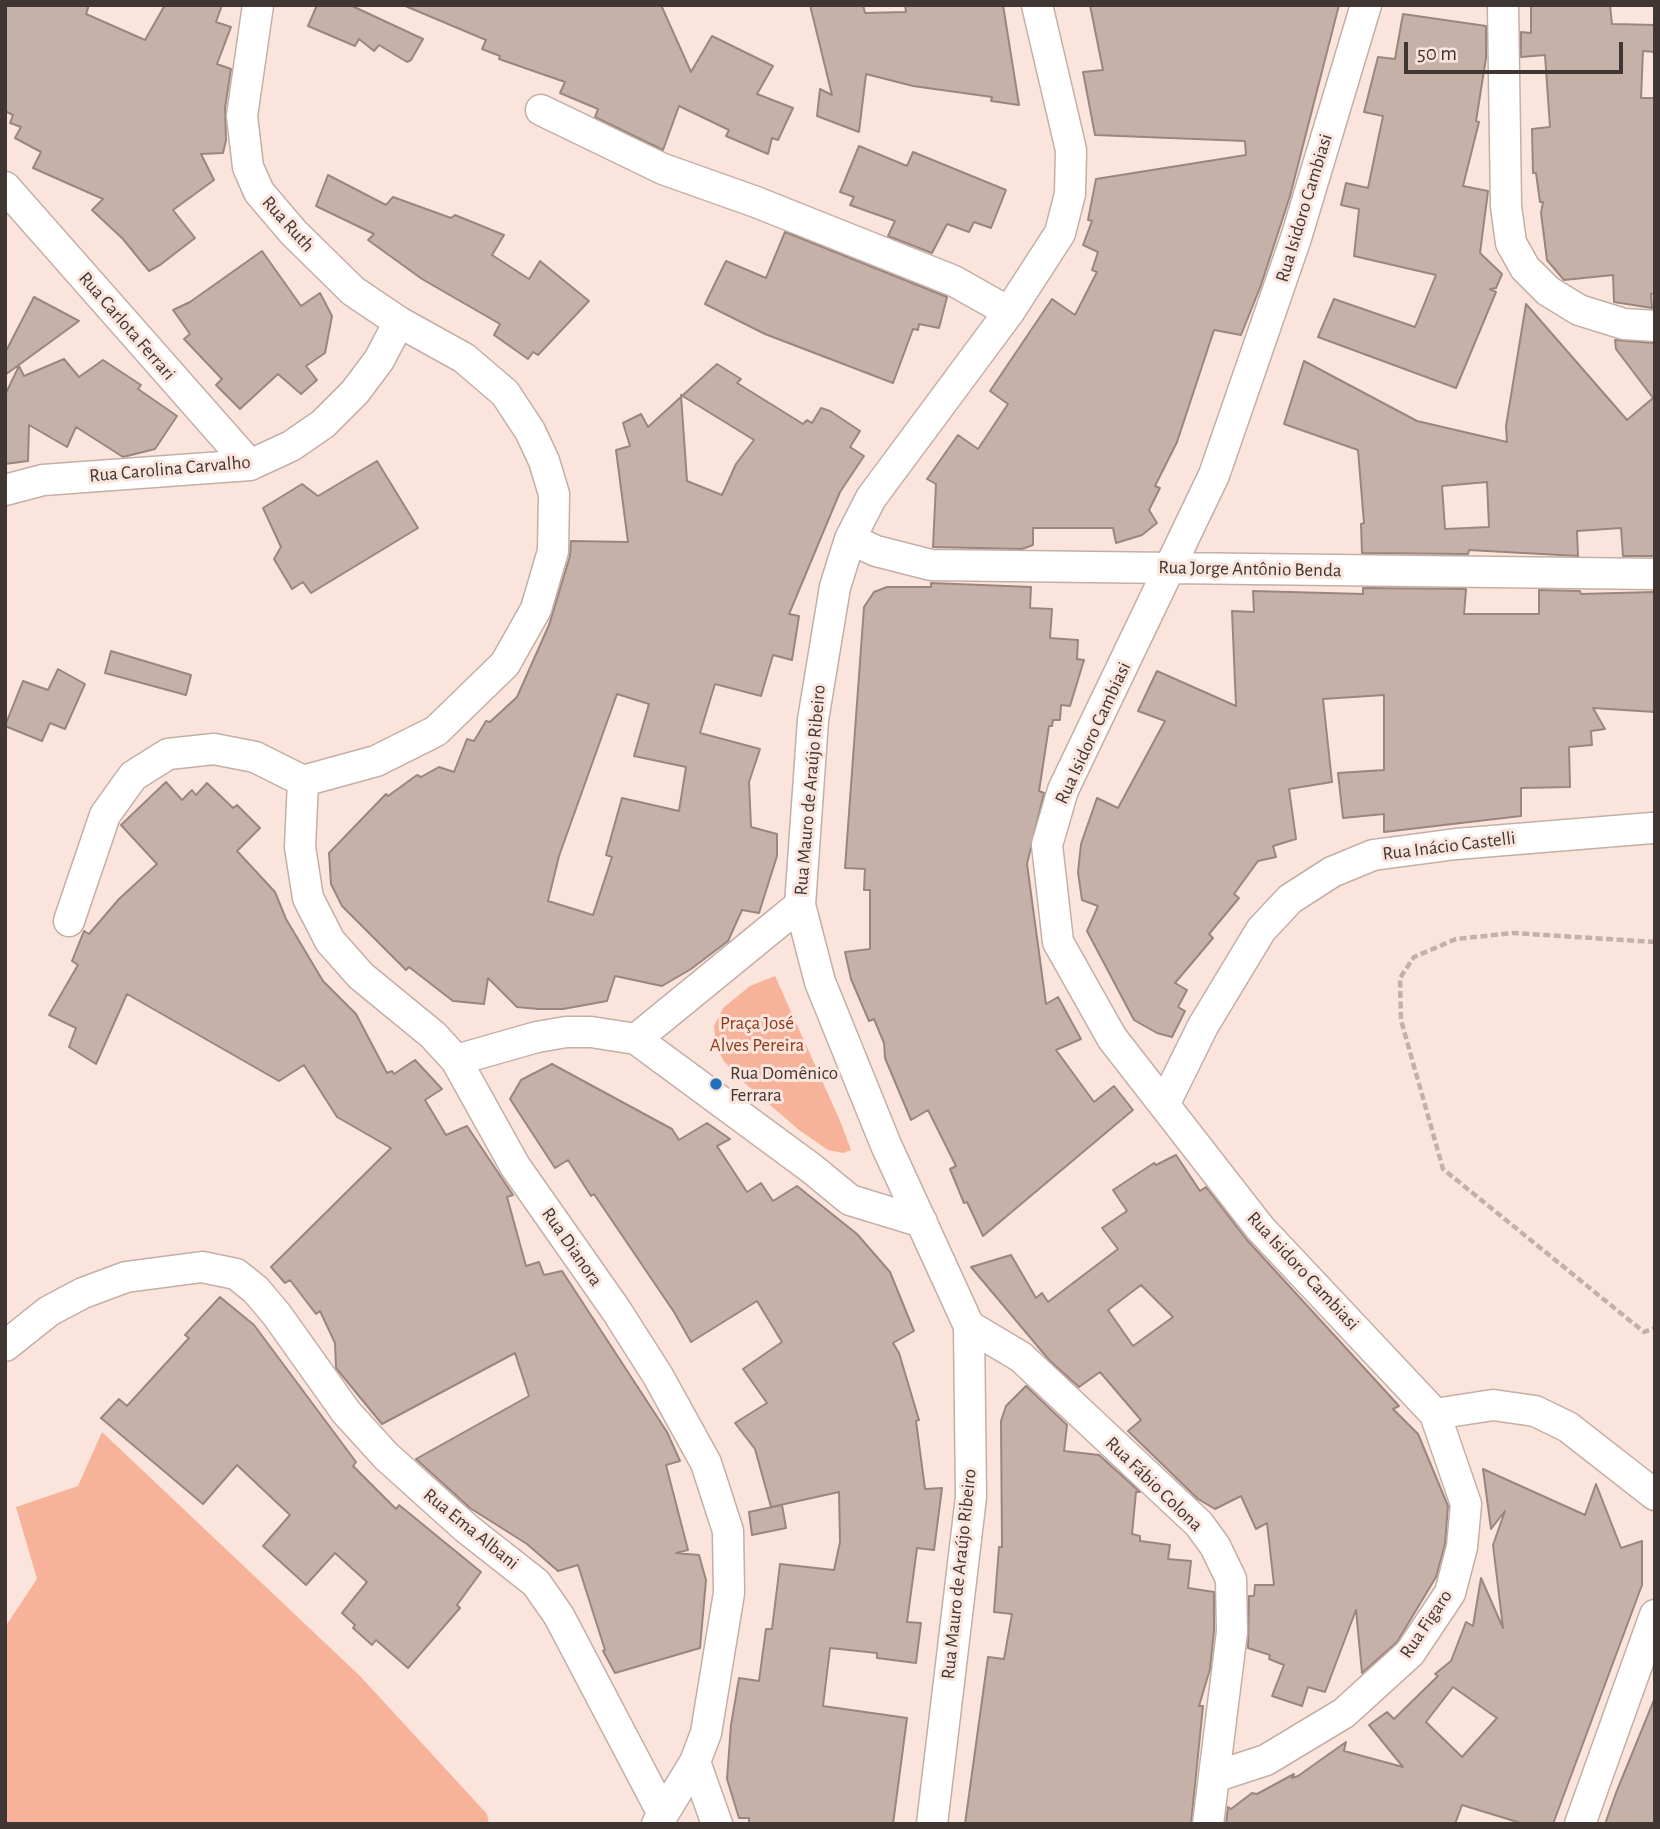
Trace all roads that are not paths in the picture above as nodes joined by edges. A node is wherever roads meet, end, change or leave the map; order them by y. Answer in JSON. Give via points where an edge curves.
{"nodes":[{"id":1,"x":258,"y":5,"type":"edge"},
{"id":2,"x":1037,"y":5,"type":"edge"},
{"id":3,"x":1366,"y":5,"type":"edge"},
{"id":4,"x":1503,"y":5,"type":"edge"},
{"id":5,"x":541,"y":110,"type":"dead end"},
{"id":6,"x":5,"y":187,"type":"edge"},
{"id":7,"x":1009,"y":312,"type":"junction"},
{"id":8,"x":400,"y":322,"type":"junction"},
{"id":9,"x":1655,"y":327,"type":"edge"},
{"id":10,"x":250,"y":465,"type":"junction"},
{"id":11,"x":5,"y":490,"type":"edge"},
{"id":12,"x":850,"y":539,"type":"junction"},
{"id":13,"x":1173,"y":566,"type":"junction"},
{"id":14,"x":1655,"y":574,"type":"edge"},
{"id":15,"x":303,"y":781,"type":"junction"},
{"id":16,"x":1652,"y":828,"type":"dead end"},
{"id":17,"x":800,"y":905,"type":"junction"},
{"id":18,"x":69,"y":921,"type":"dead end"},
{"id":19,"x":636,"y":1039,"type":"junction"},
{"id":20,"x":456,"y":1060,"type":"junction"},
{"id":21,"x":1164,"y":1105,"type":"junction"},
{"id":22,"x":922,"y":1223,"type":"junction"},
{"id":23,"x":969,"y":1326,"type":"junction"},
{"id":24,"x":5,"y":1346,"type":"edge"},
{"id":25,"x":1435,"y":1414,"type":"junction"},
{"id":26,"x":1655,"y":1495,"type":"edge"},
{"id":27,"x":1655,"y":1615,"type":"edge"},
{"id":28,"x":695,"y":1762,"type":"junction"},
{"id":29,"x":1214,"y":1777,"type":"junction"},
{"id":30,"x":660,"y":1819,"type":"edge"},
{"id":31,"x":717,"y":1824,"type":"edge"},
{"id":32,"x":932,"y":1824,"type":"edge"},
{"id":33,"x":1208,"y":1824,"type":"edge"},
{"id":34,"x":1580,"y":1824,"type":"edge"}],
"edges":[{"from":1,"to":8,"type":"street","name":"Rua Ruth","via":[[242,116],[248,167],[259,192],[354,291]]},
{"from":2,"to":7,"type":"street","name":"Rua Mauro de Araújo Ribeiro","via":[[1071,150],[1070,194],[1060,233]]},
{"from":3,"to":13,"type":"street","name":"Rua Isidoro Cambiasi","via":[[1296,238],[1241,400]]},
{"from":4,"to":9,"type":"street","via":[[1506,206],[1511,243],[1525,268],[1548,291],[1579,310],[1624,324]]},
{"from":5,"to":7,"type":"street","via":[[663,169],[954,281]]},
{"from":6,"to":10,"type":"street","name":"Rua Carlota Ferrari"},
{"from":7,"to":12,"type":"street","name":"Rua Mauro de Araújo Ribeiro","via":[[871,498]]},
{"from":8,"to":10,"type":"street","name":"Rua Carolina Carvalho","via":[[355,392],[323,424],[291,446]]},
{"from":8,"to":15,"type":"street","name":"Rua Ruth","via":[[464,358],[505,393],[544,461],[554,494],[553,551],[536,609],[505,664],[477,694],[436,731],[388,755]]},
{"from":10,"to":11,"type":"street","name":"Rua Carolina Carvalho","via":[[43,480]]},
{"from":12,"to":13,"type":"street","name":"Rua Jorge Antônio Benda","via":[[931,565]]},
{"from":12,"to":17,"type":"street","name":"Rua Mauro de Araújo Ribeiro","via":[[835,587],[815,708]]},
{"from":13,"to":14,"type":"street","name":"Rua Jorge Antônio Benda"},
{"from":13,"to":21,"type":"street","name":"Rua Isidoro Cambiasi","via":[[1063,790],[1047,845],[1058,942],[1112,1038]]},
{"from":15,"to":18,"type":"street","via":[[254,757],[214,749],[168,754],[156,761],[133,776],[105,816]]},
{"from":15,"to":20,"type":"street","name":"Rua Dianora","via":[[300,847],[308,898],[330,941],[361,976]]},
{"from":16,"to":21,"type":"street","name":"Rua Inácio Castelli","via":[[1373,855],[1332,872],[1290,899],[1261,930],[1203,1026]]},
{"from":17,"to":19,"type":"street"},
{"from":17,"to":22,"type":"street","name":"Rua Mauro de Araújo Ribeiro","via":[[820,982]]},
{"from":19,"to":20,"type":"street","via":[[566,1032]]},
{"from":19,"to":22,"type":"street","via":[[850,1200]]},
{"from":20,"to":28,"type":"street","name":"Rua Dianora","via":[[515,1166],[616,1310],[706,1463],[728,1531],[729,1593],[713,1703]]},
{"from":21,"to":25,"type":"street","name":"Rua Isidoro Cambiasi","via":[[1260,1227]]},
{"from":22,"to":23,"type":"street","name":"Rua Mauro de Araújo Ribeiro"},
{"from":23,"to":29,"type":"street","name":"Rua Fábio Colona","via":[[1021,1357],[1199,1524],[1215,1546],[1231,1579],[1232,1632]]},
{"from":23,"to":32,"type":"street","name":"Rua Mauro de Araújo Ribeiro","via":[[971,1497]]},
{"from":24,"to":30,"type":"street","name":"Rua Ema Albani","via":[[49,1311],[126,1277],[202,1267],[236,1274],[277,1314],[346,1412],[386,1456],[536,1583],[559,1616]]},
{"from":25,"to":26,"type":"street","via":[[1493,1405],[1535,1411],[1568,1427]]},
{"from":25,"to":29,"type":"street","name":"Rua Figaro","via":[[1466,1504],[1462,1547],[1450,1594],[1410,1653],[1344,1713],[1266,1760]]},
{"from":27,"to":34,"type":"street"},
{"from":28,"to":30,"type":"street","name":"Rua Ema Albani"},
{"from":28,"to":31,"type":"street"},
{"from":29,"to":33,"type":"street","name":"Rua Fábio Colona"}]}
